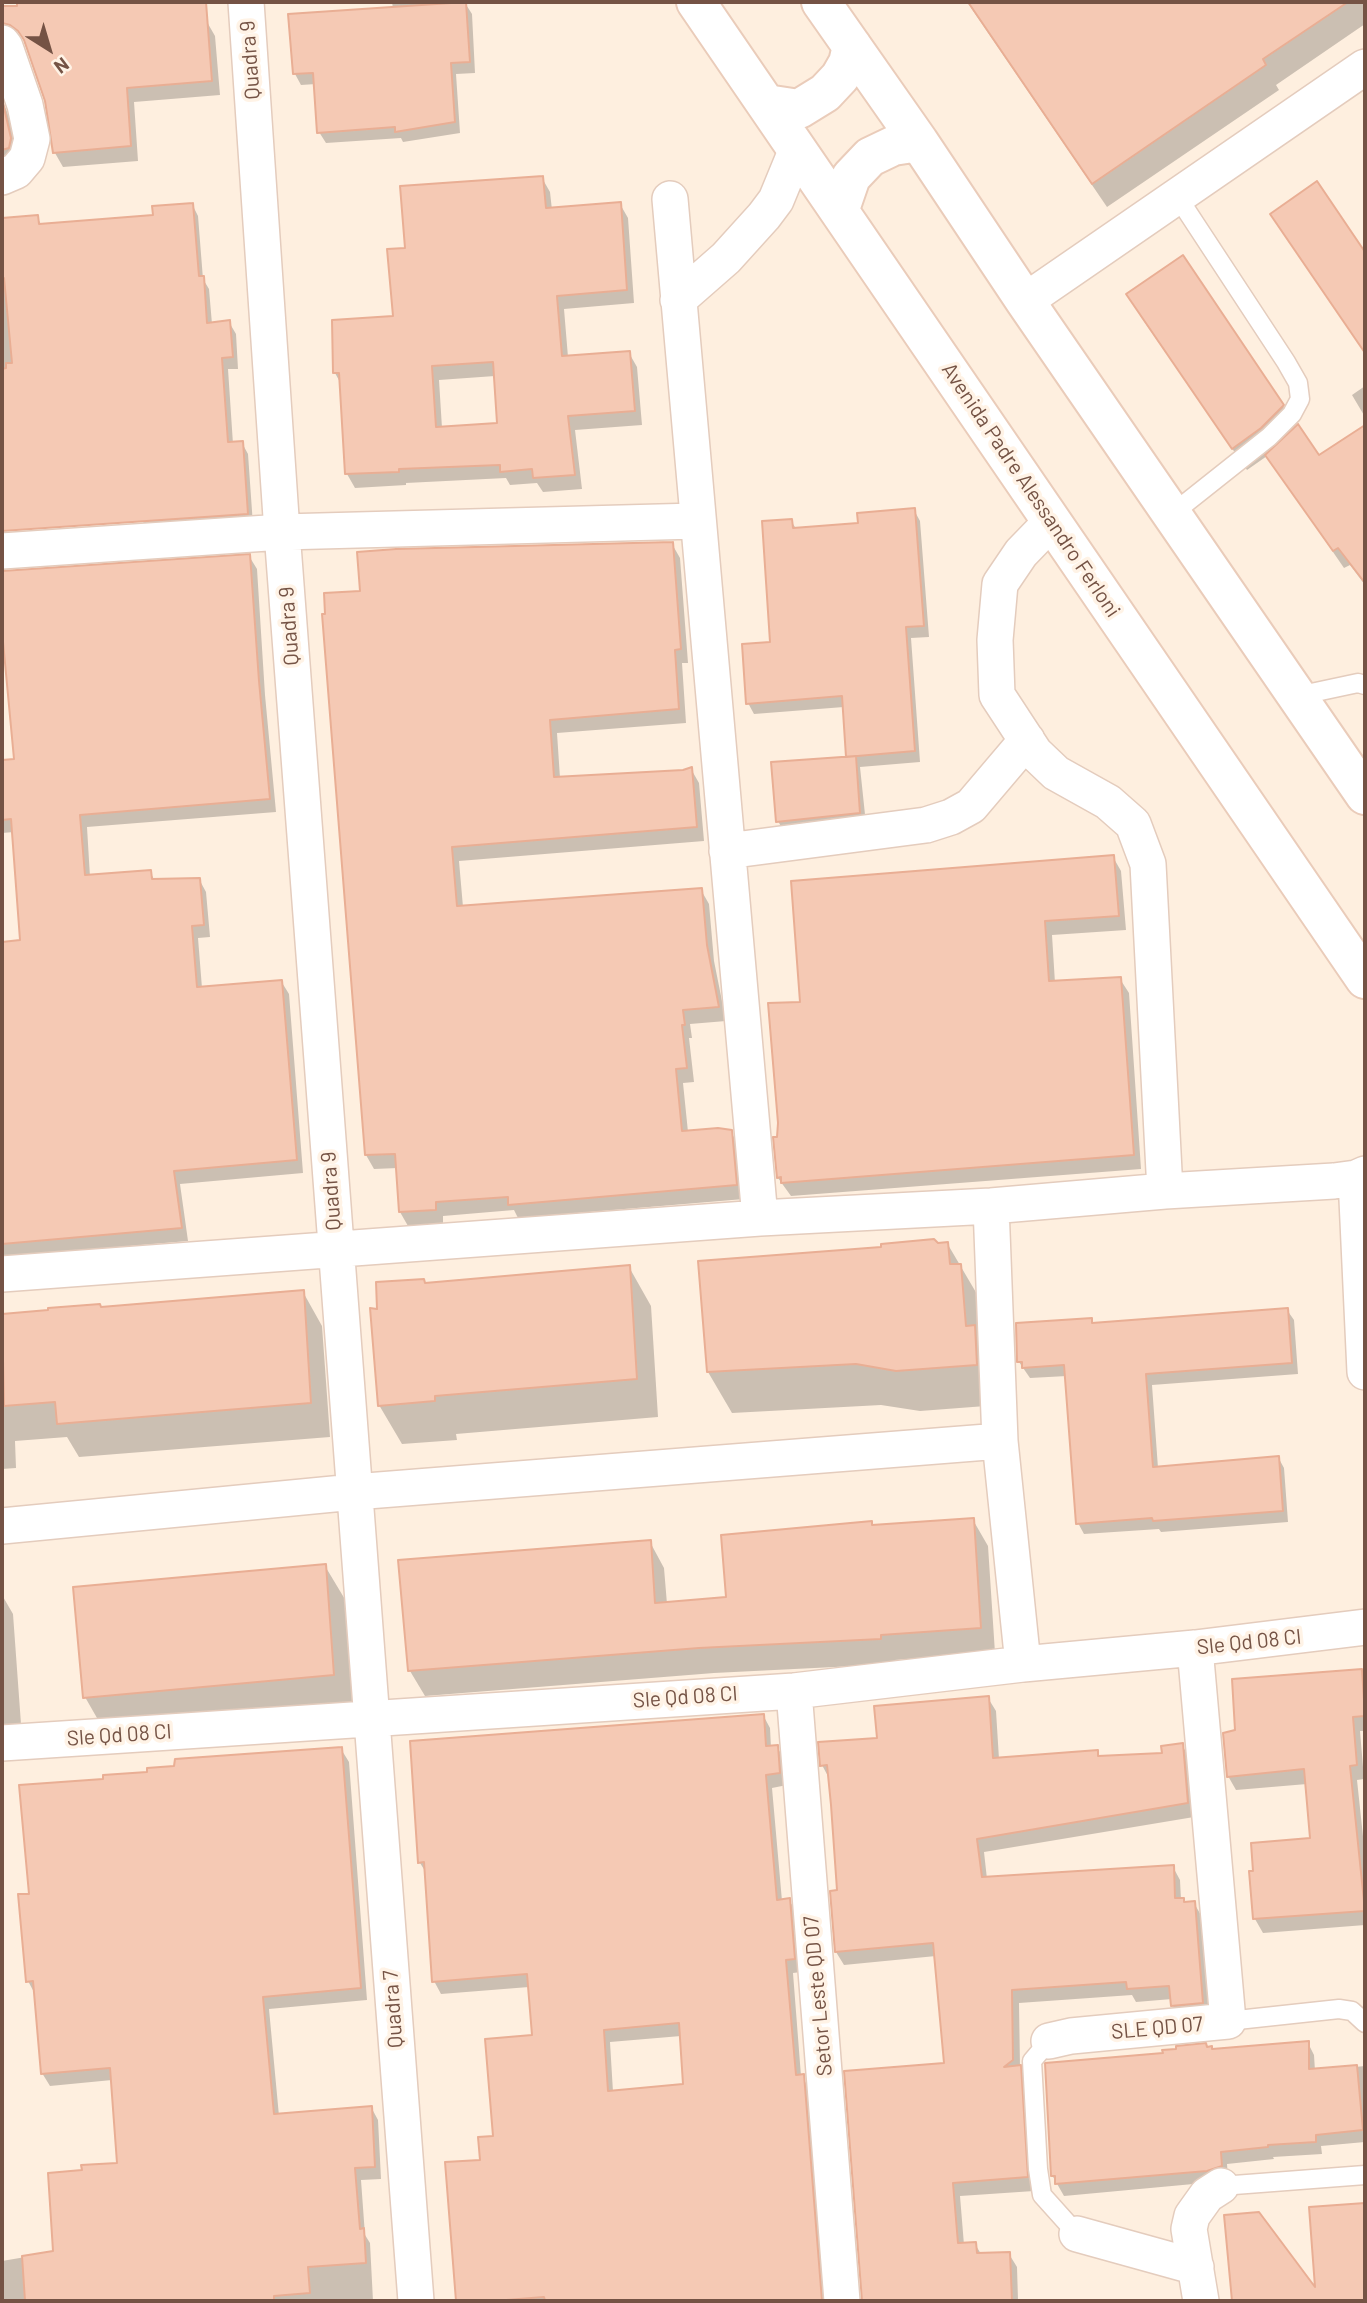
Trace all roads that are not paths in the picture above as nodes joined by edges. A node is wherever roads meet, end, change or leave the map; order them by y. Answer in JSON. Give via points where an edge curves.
{"nodes":[{"id":1,"x":246,"y":2,"type":"edge"},
{"id":2,"x":696,"y":2,"type":"edge"},
{"id":3,"x":821,"y":2,"type":"edge"},
{"id":4,"x":2,"y":43,"type":"edge"},
{"id":5,"x":852,"y":46,"type":"junction"},
{"id":6,"x":1365,"y":68,"type":"edge"},
{"id":7,"x":765,"y":104,"type":"junction"},
{"id":8,"x":919,"y":142,"type":"junction"},
{"id":9,"x":797,"y":149,"type":"junction"},
{"id":10,"x":2,"y":177,"type":"edge"},
{"id":11,"x":1177,"y":196,"type":"junction"},
{"id":12,"x":670,"y":199,"type":"dead end"},
{"id":13,"x":840,"y":209,"type":"junction"},
{"id":14,"x":678,"y":300,"type":"junction"},
{"id":15,"x":1025,"y":301,"type":"junction"},
{"id":16,"x":1172,"y":514,"type":"junction"},
{"id":17,"x":697,"y":521,"type":"junction"},
{"id":18,"x":1052,"y":521,"type":"junction"},
{"id":19,"x":282,"y":532,"type":"junction"},
{"id":20,"x":2,"y":551,"type":"edge"},
{"id":21,"x":1365,"y":685,"type":"edge"},
{"id":22,"x":1297,"y":696,"type":"junction"},
{"id":23,"x":1027,"y":740,"type":"junction"},
{"id":24,"x":1365,"y":795,"type":"edge"},
{"id":25,"x":727,"y":850,"type":"junction"},
{"id":26,"x":1365,"y":979,"type":"edge"},
{"id":27,"x":1361,"y":1176,"type":"edge"},
{"id":28,"x":1165,"y":1191,"type":"junction"},
{"id":29,"x":991,"y":1206,"type":"junction"},
{"id":30,"x":760,"y":1218,"type":"junction"},
{"id":31,"x":336,"y":1250,"type":"junction"},
{"id":32,"x":1362,"y":1250,"type":"edge"},
{"id":33,"x":2,"y":1274,"type":"edge"},
{"id":34,"x":1365,"y":1372,"type":"edge"},
{"id":35,"x":1000,"y":1441,"type":"junction"},
{"id":36,"x":354,"y":1492,"type":"junction"},
{"id":37,"x":2,"y":1526,"type":"edge"},
{"id":38,"x":1365,"y":1628,"type":"edge"},
{"id":39,"x":1195,"y":1648,"type":"junction"},
{"id":40,"x":1023,"y":1664,"type":"junction"},
{"id":41,"x":794,"y":1691,"type":"junction"},
{"id":42,"x":370,"y":1717,"type":"junction"},
{"id":43,"x":2,"y":1743,"type":"edge"},
{"id":44,"x":1228,"y":2021,"type":"junction"},
{"id":45,"x":1365,"y":2023,"type":"edge"},
{"id":46,"x":1049,"y":2042,"type":"joint"},
{"id":47,"x":1365,"y":2175,"type":"edge"},
{"id":48,"x":1221,"y":2186,"type":"joint"},
{"id":49,"x":1077,"y":2234,"type":"joint"},
{"id":50,"x":1196,"y":2267,"type":"junction"},
{"id":51,"x":416,"y":2301,"type":"edge"},
{"id":52,"x":842,"y":2301,"type":"edge"},
{"id":53,"x":1201,"y":2301,"type":"edge"}],
"edges":[{"from":1,"to":19,"type":"street","name":"Quadra 9"},
{"from":2,"to":7,"type":"main road","name":"Avenida Padre Alessandro Ferloni"},
{"from":3,"to":5,"type":"main road"},
{"from":4,"to":10,"type":"street","via":[[32,139],[27,158],[16,171]]},
{"from":5,"to":7,"type":"main road","via":[[840,77],[825,93],[800,109]]},
{"from":5,"to":8,"type":"main road"},
{"from":6,"to":11,"type":"street"},
{"from":7,"to":9,"type":"main road","name":"Avenida Padre Alessandro Ferloni"},
{"from":8,"to":13,"type":"main road","via":[[893,146],[870,157],[851,177]]},
{"from":8,"to":15,"type":"main road"},
{"from":9,"to":13,"type":"main road","name":"Avenida Padre Alessandro Ferloni"},
{"from":9,"to":14,"type":"street","via":[[776,200],[764,216]]},
{"from":11,"to":15,"type":"street"},
{"from":11,"to":16,"type":"lane","via":[[1286,362],[1298,383],[1300,399],[1269,437]]},
{"from":12,"to":14,"type":"street"},
{"from":13,"to":18,"type":"main road","name":"Avenida Padre Alessandro Ferloni"},
{"from":14,"to":17,"type":"street"},
{"from":15,"to":16,"type":"main road"},
{"from":16,"to":22,"type":"main road"},
{"from":17,"to":19,"type":"street"},
{"from":17,"to":25,"type":"street"},
{"from":18,"to":23,"type":"street","via":[[1021,553],[1000,584],[997,695]]},
{"from":18,"to":26,"type":"main road","name":"Avenida Padre Alessandro Ferloni"},
{"from":19,"to":20,"type":"street"},
{"from":19,"to":31,"type":"street","name":"Quadra 9"},
{"from":21,"to":22,"type":"lane"},
{"from":22,"to":24,"type":"main road"},
{"from":23,"to":25,"type":"street","via":[[971,806],[951,817],[926,825]]},
{"from":23,"to":28,"type":"street","via":[[1056,773],[1108,802],[1133,824],[1148,864]]},
{"from":25,"to":30,"type":"street"},
{"from":27,"to":28,"type":"street"},
{"from":27,"to":32,"type":"street"},
{"from":28,"to":29,"type":"street"},
{"from":29,"to":30,"type":"street"},
{"from":29,"to":35,"type":"street"},
{"from":30,"to":31,"type":"street"},
{"from":31,"to":33,"type":"street"},
{"from":31,"to":36,"type":"street","name":"Quadra 9"},
{"from":32,"to":34,"type":"street"},
{"from":35,"to":36,"type":"street"},
{"from":35,"to":40,"type":"street"},
{"from":36,"to":37,"type":"street"},
{"from":36,"to":42,"type":"street","name":"Quadra 7"},
{"from":38,"to":39,"type":"street","name":"Sle Qd 08 Cl"},
{"from":39,"to":40,"type":"street","name":"Sle Qd 08 Cl"},
{"from":39,"to":44,"type":"street","name":"SLE QD 07"},
{"from":40,"to":41,"type":"street","name":"Sle Qd 08 Cl"},
{"from":41,"to":42,"type":"street","name":"Sle Qd 08 Cl"},
{"from":41,"to":52,"type":"street","name":"Setor Leste QD 07"},
{"from":42,"to":43,"type":"street","name":"Sle Qd 08 Cl"},
{"from":42,"to":51,"type":"street","name":"Quadra 7"},
{"from":44,"to":45,"type":"lane","via":[[1339,2009],[1352,2011]]},
{"from":44,"to":46,"type":"street","name":"SLE QD 07"},
{"from":46,"to":49,"type":"lane","name":"SLE QD 07","via":[[1032,2061],[1038,2169],[1042,2195]]},
{"from":47,"to":48,"type":"lane"},
{"from":48,"to":50,"type":"street","via":[[1207,2195],[1192,2216],[1190,2244]]},
{"from":49,"to":50,"type":"street","name":"SLE QD 07"},
{"from":50,"to":53,"type":"street"}]}
